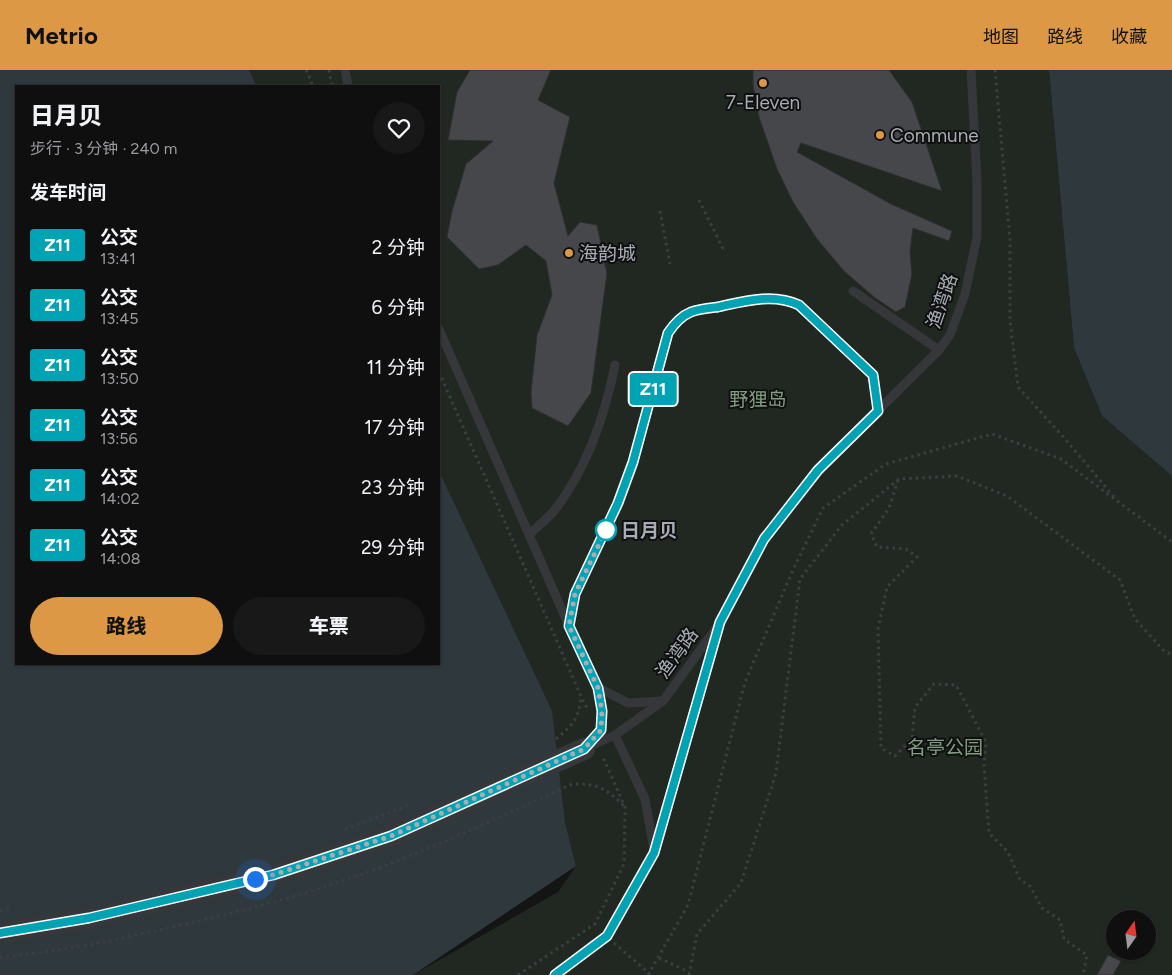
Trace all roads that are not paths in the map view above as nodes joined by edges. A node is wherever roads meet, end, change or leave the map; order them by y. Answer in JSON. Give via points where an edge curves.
{"nodes":[{"id":1,"x":345,"y":70,"type":"edge"},
{"id":2,"x":971,"y":70,"type":"edge"},
{"id":3,"x":348,"y":85,"type":"edge"},
{"id":4,"x":854,"y":292,"type":"dead end"},
{"id":5,"x":440,"y":331,"type":"edge"},
{"id":6,"x":939,"y":350,"type":"junction"},
{"id":7,"x":614,"y":365,"type":"dead end"},
{"id":8,"x":878,"y":411,"type":"junction"},
{"id":9,"x":529,"y":535,"type":"junction"},
{"id":10,"x":720,"y":622,"type":"junction"},
{"id":11,"x":569,"y":626,"type":"junction"},
{"id":12,"x":598,"y":688,"type":"junction"},
{"id":13,"x":663,"y":701,"type":"junction"},
{"id":14,"x":615,"y":735,"type":"junction"},
{"id":15,"x":590,"y":746,"type":"junction"},
{"id":16,"x":654,"y":853,"type":"junction"},
{"id":17,"x":0,"y":933,"type":"edge"},
{"id":18,"x":555,"y":975,"type":"edge"}],
"edges":[{"from":1,"to":3,"type":"lane"},
{"from":2,"to":6,"type":"lane","name":"渔湾路","via":[[977,237],[964,294],[950,335]]},
{"from":4,"to":6,"type":"lane"},
{"from":5,"to":9,"type":"lane"},
{"from":6,"to":8,"type":"lane","name":"渔湾路"},
{"from":7,"to":9,"type":"lane","via":[[600,419],[572,483],[553,512]]},
{"from":8,"to":10,"type":"lane","name":"渔湾路","via":[[818,470],[764,539]]},
{"from":8,"to":11,"type":"lane","via":[[873,375],[793,302],[767,298],[749,301],[691,312],[675,322],[668,333],[633,462],[618,503],[575,594]]},
{"from":9,"to":11,"type":"lane"},
{"from":10,"to":13,"type":"lane","name":"渔湾路"},
{"from":10,"to":16,"type":"lane"},
{"from":11,"to":12,"type":"lane"},
{"from":12,"to":13,"type":"lane","via":[[628,703]]},
{"from":12,"to":15,"type":"lane","via":[[601,730]]},
{"from":13,"to":14,"type":"lane","name":"渔湾路"},
{"from":14,"to":15,"type":"lane","name":"渔湾路"},
{"from":14,"to":16,"type":"lane","via":[[645,799]]},
{"from":15,"to":17,"type":"street","via":[[391,836],[273,875],[89,918]]},
{"from":16,"to":18,"type":"lane","via":[[607,936]]}]}
